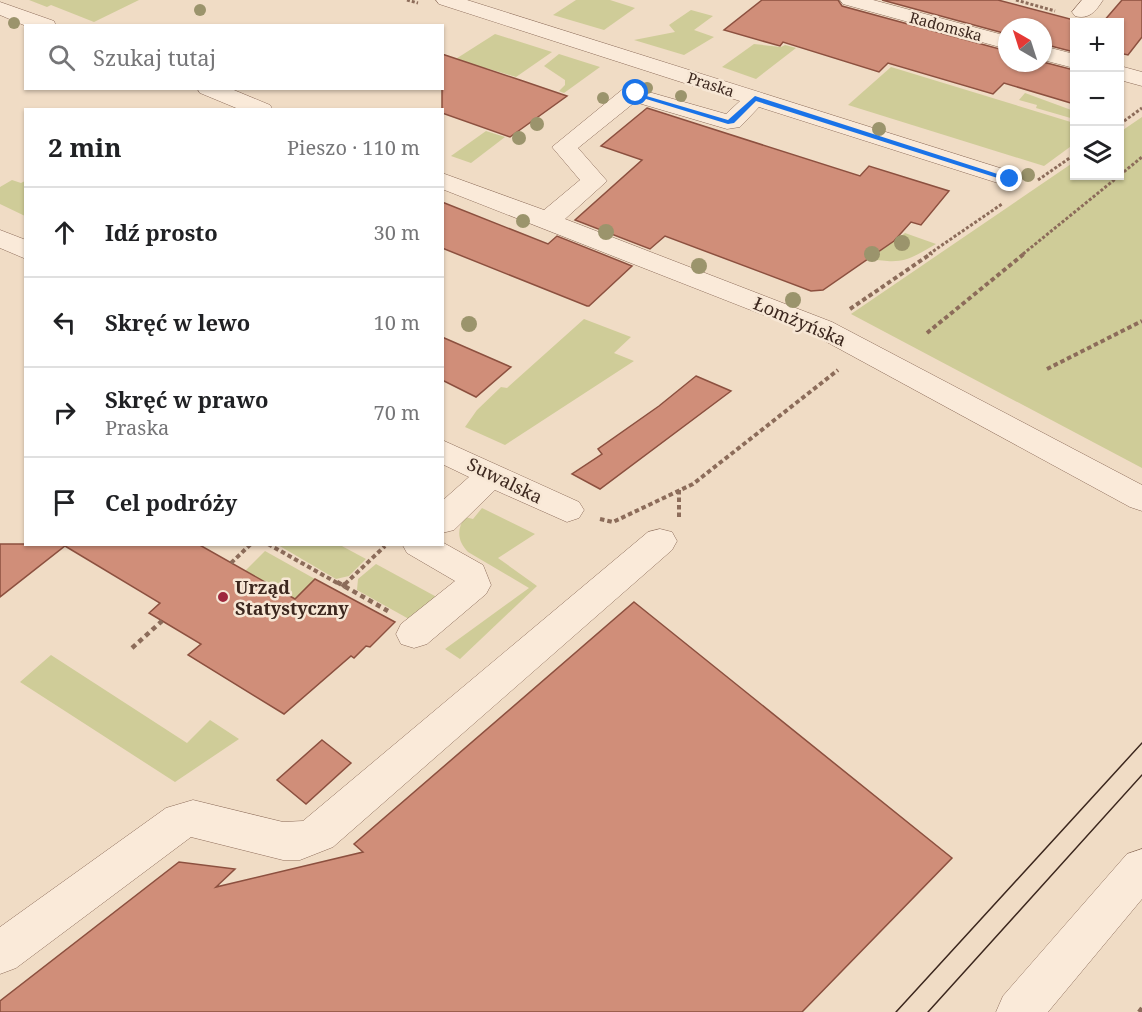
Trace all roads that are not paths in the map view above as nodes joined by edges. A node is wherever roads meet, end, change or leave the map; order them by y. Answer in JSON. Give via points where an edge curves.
{"nodes":[{"id":1,"x":446,"y":0,"type":"edge"},
{"id":2,"x":850,"y":0,"type":"edge"},
{"id":3,"x":0,"y":8,"type":"edge"},
{"id":4,"x":41,"y":24,"type":"edge"},
{"id":5,"x":998,"y":41,"type":"edge"},
{"id":6,"x":1052,"y":55,"type":"edge"},
{"id":7,"x":1070,"y":60,"type":"edge"},
{"id":8,"x":1124,"y":75,"type":"edge"},
{"id":9,"x":1142,"y":80,"type":"edge"},
{"id":10,"x":213,"y":90,"type":"edge"},
{"id":11,"x":755,"y":98,"type":"junction"},
{"id":12,"x":257,"y":108,"type":"edge"},
{"id":13,"x":444,"y":181,"type":"edge"},
{"id":14,"x":1015,"y":189,"type":"road end"},
{"id":15,"x":547,"y":221,"type":"junction"},
{"id":16,"x":0,"y":238,"type":"edge"},
{"id":17,"x":24,"y":250,"type":"edge"},
{"id":18,"x":444,"y":452,"type":"edge"},
{"id":19,"x":492,"y":474,"type":"junction"},
{"id":20,"x":1142,"y":499,"type":"edge"},
{"id":21,"x":567,"y":510,"type":"dead end"},
{"id":22,"x":444,"y":519,"type":"edge"},
{"id":23,"x":660,"y":541,"type":"dead end"},
{"id":24,"x":422,"y":546,"type":"edge"},
{"id":25,"x":417,"y":631,"type":"road end"},
{"id":26,"x":1142,"y":868,"type":"edge"},
{"id":27,"x":0,"y":953,"type":"edge"},
{"id":28,"x":1019,"y":1012,"type":"edge"}],
"edges":[{"from":1,"to":11,"type":"street","name":"Praska"},
{"from":2,"to":5,"type":"street","name":"Radomska"},
{"from":3,"to":4,"type":"street"},
{"from":6,"to":7,"type":"street"},
{"from":8,"to":9,"type":"street"},
{"from":10,"to":12,"type":"street"},
{"from":11,"to":14,"type":"street","name":"Praska"},
{"from":11,"to":15,"type":"street","via":[[728,122],[631,94],[564,147],[594,181]]},
{"from":13,"to":15,"type":"street","name":"Łomżyńska"},
{"from":15,"to":20,"type":"street","name":"Łomżyńska","via":[[822,328]]},
{"from":16,"to":17,"type":"street"},
{"from":18,"to":19,"type":"street","name":"Suwalska"},
{"from":19,"to":21,"type":"street","name":"Suwalska"},
{"from":19,"to":22,"type":"street"},
{"from":23,"to":27,"type":"street","via":[[318,834],[300,841],[283,841],[193,818],[180,821]]},
{"from":24,"to":25,"type":"street","via":[[471,574],[474,585]]},
{"from":26,"to":28,"type":"street"}]}
